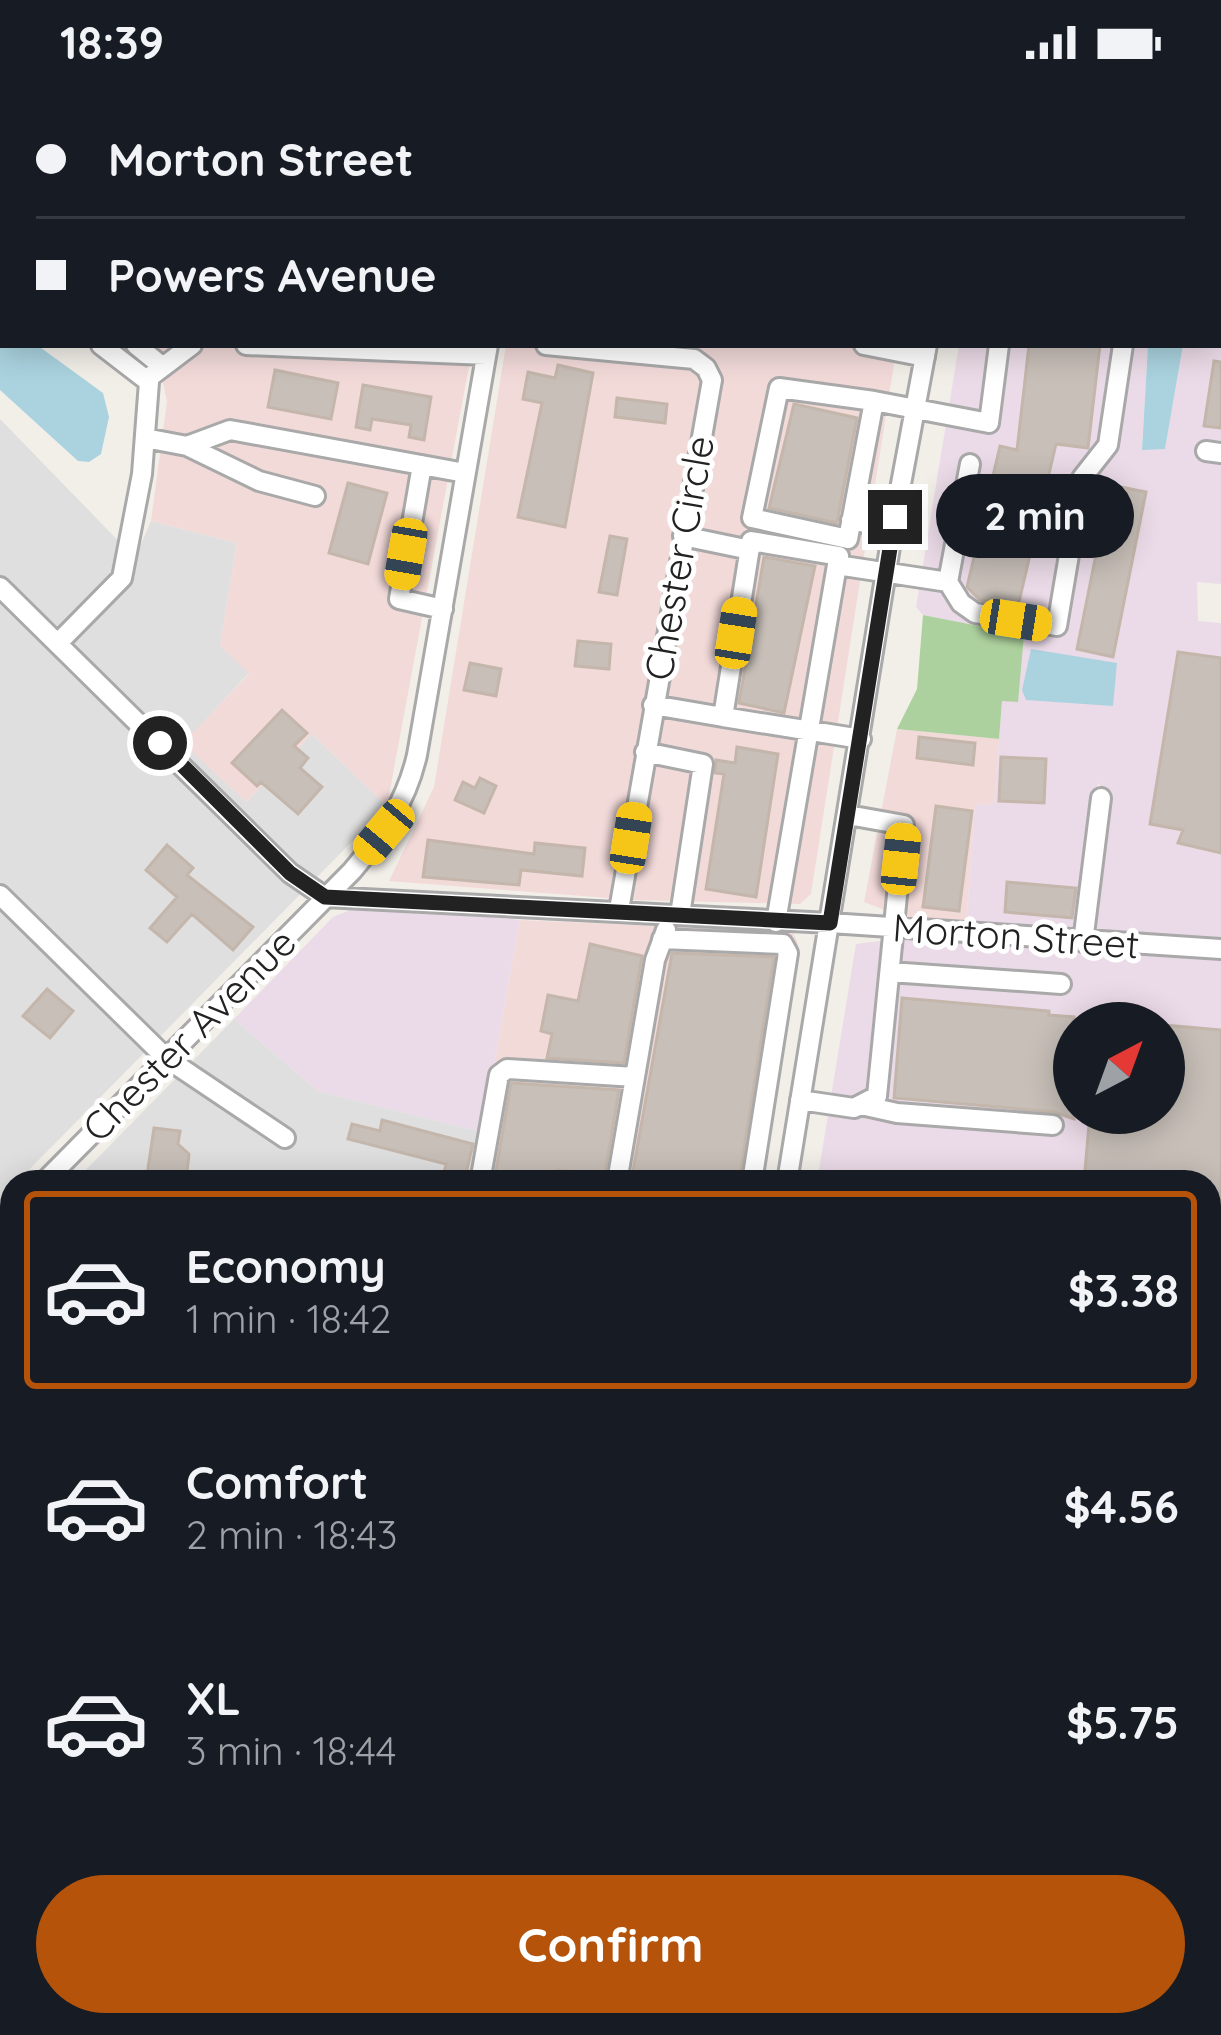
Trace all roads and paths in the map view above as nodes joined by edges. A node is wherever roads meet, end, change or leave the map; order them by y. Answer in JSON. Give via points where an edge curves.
{"nodes":[{"id":1,"x":105,"y":348,"type":"edge"},
{"id":2,"x":140,"y":348,"type":"edge"},
{"id":3,"x":188,"y":348,"type":"edge"},
{"id":4,"x":389,"y":348,"type":"edge"},
{"id":5,"x":640,"y":348,"type":"edge"},
{"id":6,"x":894,"y":348,"type":"edge"},
{"id":7,"x":999,"y":348,"type":"edge"},
{"id":8,"x":1124,"y":348,"type":"edge"},
{"id":9,"x":437,"y":349,"type":"edge"},
{"id":10,"x":487,"y":350,"type":"edge"},
{"id":11,"x":926,"y":351,"type":"edge"},
{"id":12,"x":164,"y":367,"type":"junction"},
{"id":13,"x":149,"y":384,"type":"junction"},
{"id":14,"x":874,"y":400,"type":"junction"},
{"id":15,"x":916,"y":409,"type":"junction"},
{"id":16,"x":145,"y":438,"type":"junction"},
{"id":17,"x":187,"y":446,"type":"junction"},
{"id":18,"x":970,"y":464,"type":"dead end"},
{"id":19,"x":422,"y":465,"type":"junction"},
{"id":20,"x":465,"y":473,"type":"junction"},
{"id":21,"x":315,"y":496,"type":"dead end"},
{"id":22,"x":851,"y":520,"type":"junction"},
{"id":23,"x":893,"y":529,"type":"junction"},
{"id":24,"x":683,"y":536,"type":"junction"},
{"id":25,"x":750,"y":550,"type":"junction"},
{"id":26,"x":837,"y":565,"type":"junction"},
{"id":27,"x":887,"y":572,"type":"junction"},
{"id":28,"x":948,"y":582,"type":"junction"},
{"id":29,"x":0,"y":587,"type":"edge"},
{"id":30,"x":443,"y":609,"type":"junction"},
{"id":31,"x":58,"y":643,"type":"junction"},
{"id":32,"x":653,"y":706,"type":"junction"},
{"id":33,"x":723,"y":717,"type":"junction"},
{"id":34,"x":809,"y":731,"type":"junction"},
{"id":35,"x":861,"y":739,"type":"junction"},
{"id":36,"x":645,"y":752,"type":"junction"},
{"id":37,"x":1101,"y":798,"type":"dead end"},
{"id":38,"x":848,"y":814,"type":"junction"},
{"id":39,"x":0,"y":895,"type":"edge"},
{"id":40,"x":325,"y":897,"type":"junction"},
{"id":41,"x":619,"y":910,"type":"junction"},
{"id":42,"x":677,"y":915,"type":"junction"},
{"id":43,"x":776,"y":922,"type":"junction"},
{"id":44,"x":830,"y":923,"type":"junction"},
{"id":45,"x":893,"y":928,"type":"junction"},
{"id":46,"x":662,"y":939,"type":"junction"},
{"id":47,"x":1083,"y":942,"type":"junction"},
{"id":48,"x":1221,"y":949,"type":"edge"},
{"id":49,"x":890,"y":972,"type":"junction"},
{"id":50,"x":1061,"y":984,"type":"dead end"},
{"id":51,"x":166,"y":1058,"type":"junction"},
{"id":52,"x":635,"y":1077,"type":"junction"},
{"id":53,"x":800,"y":1100,"type":"junction"},
{"id":54,"x":861,"y":1105,"type":"junction"},
{"id":55,"x":1053,"y":1125,"type":"dead end"},
{"id":56,"x":285,"y":1138,"type":"dead end"},
{"id":57,"x":56,"y":1170,"type":"edge"},
{"id":58,"x":482,"y":1170,"type":"edge"},
{"id":59,"x":619,"y":1170,"type":"edge"},
{"id":60,"x":754,"y":1170,"type":"edge"},
{"id":61,"x":789,"y":1170,"type":"edge"}],
"edges":[{"from":1,"to":13,"type":"street"},
{"from":2,"to":12,"type":"street"},
{"from":3,"to":12,"type":"street"},
{"from":4,"to":9,"type":"street"},
{"from":5,"to":24,"type":"street","name":"Chester Circle","via":[[694,359],[712,380]]},
{"from":6,"to":11,"type":"street"},
{"from":7,"to":15,"type":"street","via":[[989,423]]},
{"from":8,"to":28,"type":"street","via":[[1108,445],[1082,478],[1057,626],[974,613]]},
{"from":9,"to":10,"type":"street"},
{"from":10,"to":20,"type":"street","name":"Chester Avenue"},
{"from":11,"to":15,"type":"street"},
{"from":12,"to":13,"type":"street"},
{"from":13,"to":16,"type":"street"},
{"from":14,"to":15,"type":"street"},
{"from":14,"to":22,"type":"street"},
{"from":14,"to":22,"type":"street","via":[[779,388],[752,518],[848,539]]},
{"from":15,"to":23,"type":"street"},
{"from":16,"to":17,"type":"street"},
{"from":16,"to":31,"type":"street","via":[[122,578]]},
{"from":17,"to":19,"type":"street","via":[[230,430]]},
{"from":17,"to":21,"type":"street","via":[[259,481]]},
{"from":18,"to":28,"type":"street"},
{"from":19,"to":20,"type":"street"},
{"from":19,"to":30,"type":"street","via":[[399,599]]},
{"from":20,"to":30,"type":"street","name":"Chester Avenue"},
{"from":22,"to":23,"type":"street"},
{"from":23,"to":27,"type":"street"},
{"from":24,"to":25,"type":"street"},
{"from":24,"to":32,"type":"street","name":"Chester Circle"},
{"from":25,"to":26,"type":"street","via":[[751,541],[773,544],[839,556]]},
{"from":25,"to":33,"type":"street"},
{"from":26,"to":27,"type":"street"},
{"from":26,"to":34,"type":"street"},
{"from":27,"to":28,"type":"street"},
{"from":27,"to":35,"type":"street"},
{"from":29,"to":31,"type":"street"},
{"from":30,"to":40,"type":"street","name":"Chester Avenue","via":[[410,786],[384,832]]},
{"from":31,"to":40,"type":"street","via":[[290,873]]},
{"from":32,"to":33,"type":"street"},
{"from":32,"to":36,"type":"street","name":"Chester Circle"},
{"from":33,"to":34,"type":"street"},
{"from":34,"to":35,"type":"street"},
{"from":34,"to":43,"type":"street"},
{"from":35,"to":38,"type":"street"},
{"from":36,"to":41,"type":"street","name":"Chester Circle"},
{"from":36,"to":42,"type":"street","via":[[704,764]]},
{"from":37,"to":47,"type":"street"},
{"from":38,"to":44,"type":"street"},
{"from":38,"to":45,"type":"street","via":[[904,825]]},
{"from":39,"to":51,"type":"street"},
{"from":40,"to":41,"type":"street","name":"Morton Street"},
{"from":40,"to":51,"type":"street","name":"Chester Avenue"},
{"from":41,"to":42,"type":"street","name":"Morton Street"},
{"from":42,"to":43,"type":"street","name":"Morton Street"},
{"from":42,"to":46,"type":"street"},
{"from":43,"to":44,"type":"street","name":"Morton Street"},
{"from":44,"to":45,"type":"street","name":"Morton Street"},
{"from":44,"to":53,"type":"street"},
{"from":45,"to":47,"type":"street","name":"Morton Street"},
{"from":45,"to":49,"type":"street"},
{"from":46,"to":52,"type":"street"},
{"from":46,"to":60,"type":"street","via":[[783,944],[788,953]]},
{"from":47,"to":48,"type":"street","name":"Morton Street"},
{"from":49,"to":50,"type":"street"},
{"from":49,"to":54,"type":"street","via":[[877,1096]]},
{"from":51,"to":56,"type":"street"},
{"from":51,"to":57,"type":"street","name":"Chester Avenue"},
{"from":52,"to":58,"type":"street","via":[[507,1069]]},
{"from":52,"to":59,"type":"street"},
{"from":53,"to":54,"type":"street"},
{"from":53,"to":61,"type":"street"},
{"from":54,"to":55,"type":"street"}]}
